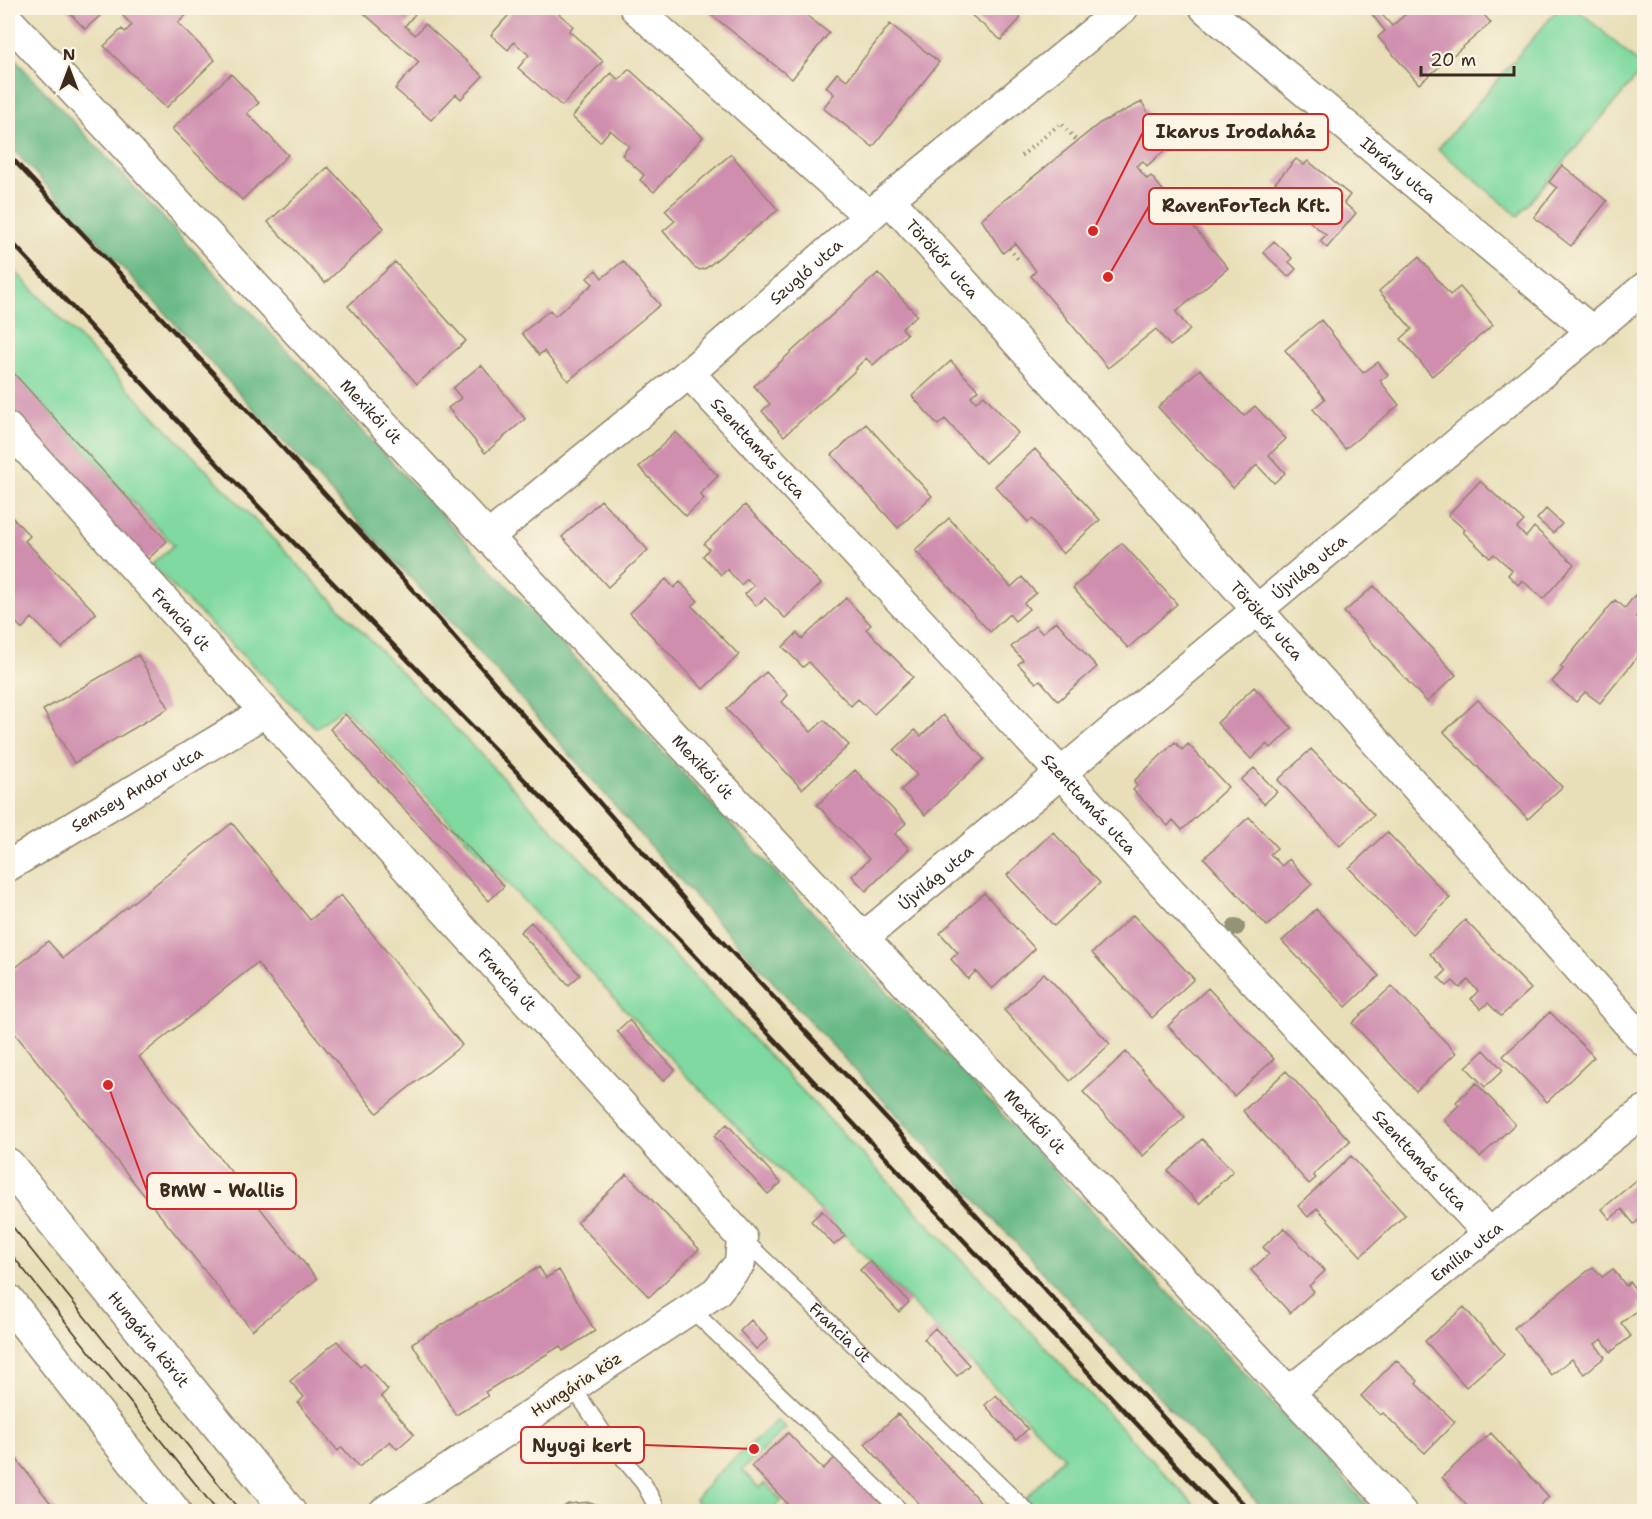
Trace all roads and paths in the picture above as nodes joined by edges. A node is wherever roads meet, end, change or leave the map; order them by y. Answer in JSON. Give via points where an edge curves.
{"nodes":[{"id":1,"x":635,"y":8,"type":"edge"},
{"id":2,"x":1123,"y":8,"type":"edge"},
{"id":3,"x":1205,"y":8,"type":"edge"},
{"id":4,"x":8,"y":20,"type":"edge"},
{"id":5,"x":1077,"y":141,"type":"dead end"},
{"id":6,"x":1021,"y":156,"type":"dead end"},
{"id":7,"x":879,"y":207,"type":"junction"},
{"id":8,"x":1009,"y":248,"type":"dead end"},
{"id":9,"x":1018,"y":260,"type":"dead end"},
{"id":10,"x":1644,"y":288,"type":"edge"},
{"id":11,"x":1593,"y":332,"type":"junction"},
{"id":12,"x":689,"y":372,"type":"junction"},
{"id":13,"x":8,"y":428,"type":"edge"},
{"id":14,"x":488,"y":537,"type":"junction"},
{"id":15,"x":1259,"y":610,"type":"junction"},
{"id":16,"x":265,"y":712,"type":"junction"},
{"id":17,"x":1061,"y":771,"type":"junction"},
{"id":18,"x":8,"y":866,"type":"edge"},
{"id":19,"x":864,"y":937,"type":"junction"},
{"id":20,"x":1644,"y":1041,"type":"edge"},
{"id":21,"x":1644,"y":1111,"type":"edge"},
{"id":22,"x":8,"y":1165,"type":"edge"},
{"id":23,"x":1489,"y":1234,"type":"junction"},
{"id":24,"x":741,"y":1238,"type":"junction"},
{"id":25,"x":8,"y":1300,"type":"edge"},
{"id":26,"x":691,"y":1309,"type":"junction"},
{"id":27,"x":572,"y":1386,"type":"junction"},
{"id":28,"x":1290,"y":1391,"type":"junction"},
{"id":29,"x":174,"y":1512,"type":"edge"},
{"id":30,"x":288,"y":1512,"type":"edge"},
{"id":31,"x":384,"y":1512,"type":"edge"},
{"id":32,"x":659,"y":1512,"type":"edge"},
{"id":33,"x":902,"y":1512,"type":"edge"},
{"id":34,"x":1028,"y":1512,"type":"edge"},
{"id":35,"x":1401,"y":1512,"type":"edge"}],
"edges":[{"from":1,"to":7,"type":"street","name":"Törökőr utca"},
{"from":2,"to":7,"type":"street","name":"Szugló utca"},
{"from":3,"to":11,"type":"street","name":"Ibrány utca"},
{"from":4,"to":14,"type":"street","name":"Mexikói út"},
{"from":5,"to":6,"type":"path","via":[[1061,123]]},
{"from":7,"to":12,"type":"street","name":"Szugló utca"},
{"from":7,"to":15,"type":"street","name":"Törökőr utca"},
{"from":8,"to":9,"type":"path"},
{"from":10,"to":11,"type":"street","name":"Újvilág utca"},
{"from":11,"to":15,"type":"street","name":"Újvilág utca"},
{"from":12,"to":14,"type":"street","name":"Szugló utca"},
{"from":12,"to":17,"type":"street","name":"Szenttamás utca"},
{"from":13,"to":16,"type":"street","name":"Francia út"},
{"from":14,"to":19,"type":"street","name":"Mexikói út"},
{"from":15,"to":17,"type":"street","name":"Újvilág utca"},
{"from":15,"to":20,"type":"street","name":"Törökőr utca"},
{"from":16,"to":18,"type":"street","name":"Semsey Andor utca"},
{"from":16,"to":24,"type":"street","name":"Francia út"},
{"from":17,"to":19,"type":"street","name":"Újvilág utca"},
{"from":17,"to":23,"type":"street","name":"Szenttamás utca"},
{"from":19,"to":28,"type":"street","name":"Mexikói út"},
{"from":21,"to":23,"type":"street","name":"Emília utca"},
{"from":22,"to":30,"type":"main road","name":"Hungária körút"},
{"from":23,"to":28,"type":"street","name":"Emília utca"},
{"from":24,"to":26,"type":"street","name":"Hungária köz","via":[[740,1263],[716,1292]]},
{"from":24,"to":34,"type":"lane","name":"Francia út"},
{"from":25,"to":29,"type":"main road"},
{"from":26,"to":27,"type":"street","name":"Hungária köz"},
{"from":26,"to":33,"type":"lane"},
{"from":27,"to":31,"type":"street","name":"Hungária köz"},
{"from":27,"to":32,"type":"lane","via":[[609,1441],[645,1484]]},
{"from":28,"to":35,"type":"street","name":"Mexikói út"}]}
